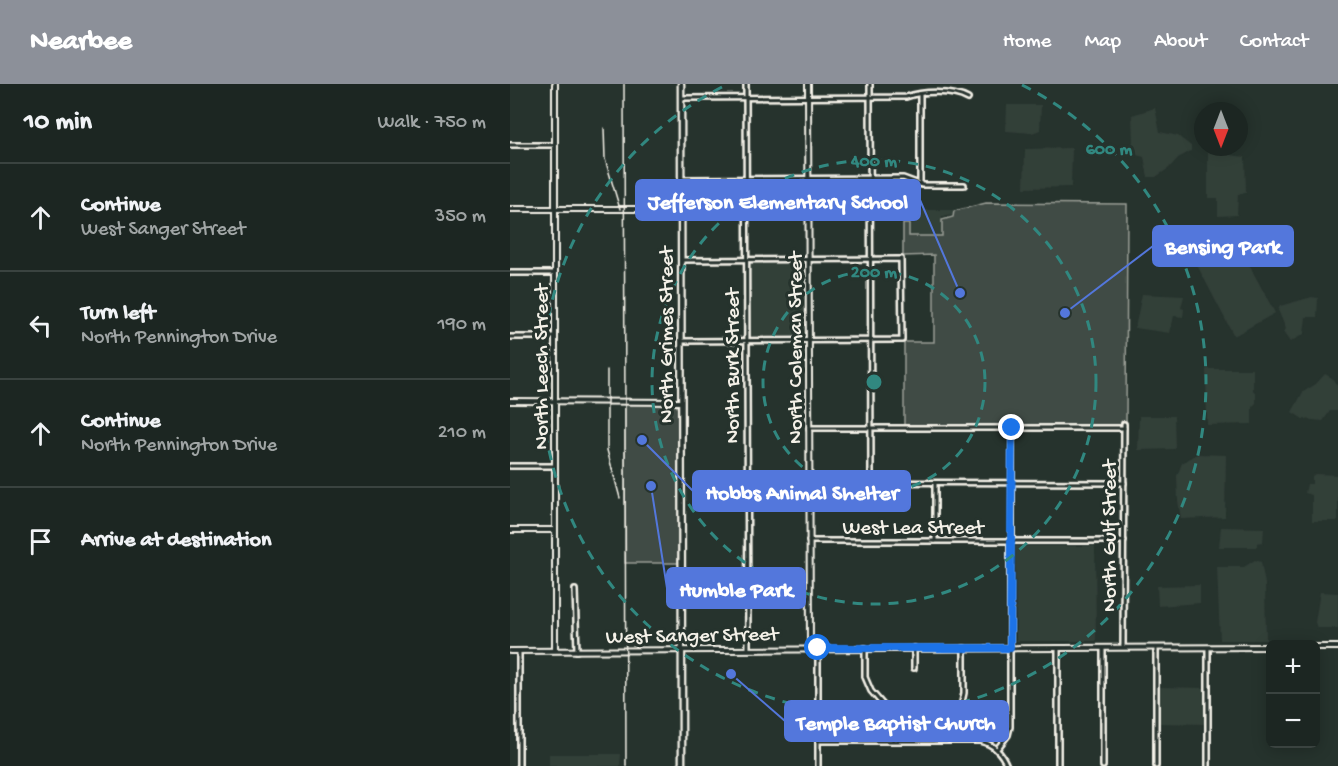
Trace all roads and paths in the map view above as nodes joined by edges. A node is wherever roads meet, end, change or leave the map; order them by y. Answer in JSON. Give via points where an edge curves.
{"nodes":[{"id":1,"x":555,"y":84,"type":"edge"},
{"id":2,"x":681,"y":84,"type":"edge"},
{"id":3,"x":746,"y":84,"type":"edge"},
{"id":4,"x":808,"y":84,"type":"edge"},
{"id":5,"x":870,"y":84,"type":"edge"},
{"id":6,"x":920,"y":94,"type":"junction"},
{"id":7,"x":808,"y":97,"type":"junction"},
{"id":8,"x":870,"y":97,"type":"junction"},
{"id":9,"x":681,"y":98,"type":"junction"},
{"id":10,"x":746,"y":98,"type":"junction"},
{"id":11,"x":968,"y":99,"type":"dead end"},
{"id":12,"x":510,"y":145,"type":"edge"},
{"id":13,"x":554,"y":145,"type":"junction"},
{"id":14,"x":681,"y":179,"type":"junction"},
{"id":15,"x":746,"y":179,"type":"junction"},
{"id":16,"x":808,"y":179,"type":"junction"},
{"id":17,"x":870,"y":179,"type":"junction"},
{"id":18,"x":920,"y":184,"type":"junction"},
{"id":19,"x":964,"y":185,"type":"dead end"},
{"id":20,"x":510,"y":209,"type":"edge"},
{"id":21,"x":554,"y":209,"type":"junction"},
{"id":22,"x":681,"y":209,"type":"junction"},
{"id":23,"x":746,"y":259,"type":"junction"},
{"id":24,"x":808,"y":259,"type":"junction"},
{"id":25,"x":870,"y":259,"type":"junction"},
{"id":26,"x":681,"y":260,"type":"junction"},
{"id":27,"x":510,"y":273,"type":"edge"},
{"id":28,"x":554,"y":273,"type":"junction"},
{"id":29,"x":510,"y":337,"type":"edge"},
{"id":30,"x":555,"y":337,"type":"junction"},
{"id":31,"x":746,"y":340,"type":"junction"},
{"id":32,"x":808,"y":340,"type":"junction"},
{"id":33,"x":870,"y":340,"type":"junction"},
{"id":34,"x":681,"y":341,"type":"junction"},
{"id":35,"x":510,"y":401,"type":"edge"},
{"id":36,"x":555,"y":402,"type":"junction"},
{"id":37,"x":681,"y":402,"type":"junction"},
{"id":38,"x":809,"y":428,"type":"junction"},
{"id":39,"x":870,"y":428,"type":"junction"},
{"id":40,"x":1012,"y":428,"type":"junction"},
{"id":41,"x":510,"y":466,"type":"edge"},
{"id":42,"x":555,"y":466,"type":"junction"},
{"id":43,"x":746,"y":483,"type":"junction"},
{"id":44,"x":809,"y":483,"type":"junction"},
{"id":45,"x":871,"y":483,"type":"junction"},
{"id":46,"x":935,"y":483,"type":"junction"},
{"id":47,"x":1012,"y":483,"type":"junction"},
{"id":48,"x":1124,"y":483,"type":"junction"},
{"id":49,"x":510,"y":530,"type":"edge"},
{"id":50,"x":555,"y":530,"type":"junction"},
{"id":51,"x":809,"y":541,"type":"junction"},
{"id":52,"x":935,"y":541,"type":"junction"},
{"id":53,"x":1011,"y":541,"type":"junction"},
{"id":54,"x":1124,"y":541,"type":"junction"},
{"id":55,"x":574,"y":590,"type":"dead end"},
{"id":56,"x":1266,"y":647,"type":"edge"},
{"id":57,"x":1320,"y":647,"type":"edge"},
{"id":58,"x":1338,"y":647,"type":"edge"},
{"id":59,"x":748,"y":648,"type":"junction"},
{"id":60,"x":810,"y":648,"type":"junction"},
{"id":61,"x":818,"y":648,"type":"junction"},
{"id":62,"x":865,"y":648,"type":"junction"},
{"id":63,"x":914,"y":648,"type":"junction"},
{"id":64,"x":964,"y":648,"type":"junction"},
{"id":65,"x":1010,"y":648,"type":"junction"},
{"id":66,"x":1058,"y":648,"type":"junction"},
{"id":67,"x":1103,"y":648,"type":"junction"},
{"id":68,"x":1123,"y":648,"type":"junction"},
{"id":69,"x":1156,"y":648,"type":"junction"},
{"id":70,"x":1208,"y":648,"type":"junction"},
{"id":71,"x":681,"y":649,"type":"junction"},
{"id":72,"x":510,"y":651,"type":"edge"},
{"id":73,"x":519,"y":651,"type":"junction"},
{"id":74,"x":555,"y":651,"type":"junction"},
{"id":75,"x":577,"y":651,"type":"junction"},
{"id":76,"x":914,"y":668,"type":"dead end"},
{"id":77,"x":956,"y":740,"type":"junction"},
{"id":78,"x":818,"y":741,"type":"junction"},
{"id":79,"x":893,"y":741,"type":"junction"},
{"id":80,"x":997,"y":749,"type":"junction"},
{"id":81,"x":519,"y":766,"type":"edge"},
{"id":82,"x":682,"y":766,"type":"edge"},
{"id":83,"x":818,"y":766,"type":"edge"},
{"id":84,"x":1007,"y":766,"type":"edge"},
{"id":85,"x":1058,"y":766,"type":"edge"},
{"id":86,"x":1103,"y":766,"type":"edge"},
{"id":87,"x":1156,"y":766,"type":"edge"},
{"id":88,"x":1208,"y":766,"type":"edge"}],
"edges":[{"from":1,"to":13,"type":"street","name":"North Leech Street"},
{"from":2,"to":9,"type":"main road","name":"North Grimes Street"},
{"from":3,"to":10,"type":"street","name":"North Burk Street"},
{"from":4,"to":7,"type":"street","name":"North Coleman Street"},
{"from":5,"to":8,"type":"street"},
{"from":6,"to":8,"type":"street"},
{"from":6,"to":11,"type":"street","via":[[958,94]]},
{"from":6,"to":18,"type":"street"},
{"from":7,"to":8,"type":"street"},
{"from":7,"to":10,"type":"street"},
{"from":7,"to":16,"type":"street","name":"North Coleman Street"},
{"from":8,"to":17,"type":"street"},
{"from":9,"to":10,"type":"street"},
{"from":9,"to":14,"type":"main road","name":"North Grimes Street"},
{"from":10,"to":15,"type":"street","name":"North Burk Street"},
{"from":12,"to":13,"type":"street"},
{"from":13,"to":21,"type":"street","name":"North Leech Street"},
{"from":14,"to":15,"type":"street"},
{"from":14,"to":22,"type":"main road","name":"North Grimes Street"},
{"from":15,"to":16,"type":"street"},
{"from":15,"to":23,"type":"street","name":"North Burk Street"},
{"from":16,"to":17,"type":"street"},
{"from":16,"to":24,"type":"street","name":"North Coleman Street"},
{"from":17,"to":18,"type":"street","via":[[903,178]]},
{"from":17,"to":25,"type":"street"},
{"from":18,"to":19,"type":"street"},
{"from":20,"to":21,"type":"street"},
{"from":21,"to":22,"type":"street"},
{"from":21,"to":28,"type":"street","name":"North Leech Street"},
{"from":22,"to":26,"type":"main road","name":"North Grimes Street"},
{"from":23,"to":24,"type":"street"},
{"from":23,"to":26,"type":"street"},
{"from":23,"to":31,"type":"street","name":"North Burk Street"},
{"from":24,"to":25,"type":"street"},
{"from":24,"to":32,"type":"street","name":"North Coleman Street"},
{"from":25,"to":33,"type":"street"},
{"from":25,"to":33,"type":"street","via":[[901,259],[902,340]]},
{"from":26,"to":34,"type":"main road","name":"North Grimes Street"},
{"from":27,"to":28,"type":"street"},
{"from":28,"to":30,"type":"street","name":"North Leech Street"},
{"from":29,"to":30,"type":"street"},
{"from":30,"to":36,"type":"street","name":"North Leech Street"},
{"from":31,"to":32,"type":"street"},
{"from":31,"to":34,"type":"street"},
{"from":31,"to":43,"type":"street","name":"North Burk Street"},
{"from":32,"to":33,"type":"street"},
{"from":32,"to":38,"type":"street","name":"North Coleman Street"},
{"from":33,"to":39,"type":"street"},
{"from":34,"to":37,"type":"main road","name":"North Grimes Street"},
{"from":35,"to":36,"type":"street"},
{"from":36,"to":37,"type":"street"},
{"from":36,"to":42,"type":"street","name":"North Leech Street"},
{"from":37,"to":71,"type":"main road","name":"North Grimes Street"},
{"from":38,"to":39,"type":"street"},
{"from":38,"to":44,"type":"street","name":"North Coleman Street"},
{"from":39,"to":40,"type":"street"},
{"from":39,"to":45,"type":"street"},
{"from":40,"to":47,"type":"street"},
{"from":40,"to":48,"type":"street","name":"North Gulf Street","via":[[1124,426]]},
{"from":41,"to":42,"type":"street"},
{"from":42,"to":50,"type":"street","name":"North Leech Street"},
{"from":43,"to":44,"type":"street"},
{"from":43,"to":59,"type":"street","name":"North Burk Street"},
{"from":44,"to":45,"type":"street"},
{"from":44,"to":51,"type":"street","name":"North Coleman Street"},
{"from":45,"to":46,"type":"street"},
{"from":46,"to":47,"type":"street"},
{"from":46,"to":52,"type":"street"},
{"from":47,"to":48,"type":"street"},
{"from":47,"to":53,"type":"street"},
{"from":48,"to":54,"type":"street","name":"North Gulf Street"},
{"from":49,"to":50,"type":"street"},
{"from":50,"to":74,"type":"street","name":"North Leech Street"},
{"from":51,"to":52,"type":"street","name":"West Lea Street"},
{"from":51,"to":60,"type":"street","name":"North Coleman Street"},
{"from":52,"to":53,"type":"street","name":"West Lea Street"},
{"from":53,"to":54,"type":"street","name":"West Lea Street"},
{"from":53,"to":65,"type":"street"},
{"from":54,"to":68,"type":"street","name":"North Gulf Street"},
{"from":55,"to":75,"type":"street"},
{"from":56,"to":70,"type":"street","name":"West Sanger Street"},
{"from":57,"to":58,"type":"street"},
{"from":59,"to":60,"type":"street","name":"West Sanger Street"},
{"from":59,"to":71,"type":"street","name":"West Sanger Street"},
{"from":60,"to":61,"type":"street","name":"West Sanger Street"},
{"from":61,"to":62,"type":"street","name":"West Sanger Street"},
{"from":61,"to":78,"type":"street"},
{"from":62,"to":63,"type":"street","name":"West Sanger Street"},
{"from":62,"to":79,"type":"street","via":[[865,677],[890,713]]},
{"from":63,"to":64,"type":"street","name":"West Sanger Street"},
{"from":63,"to":76,"type":"street"},
{"from":64,"to":65,"type":"street","name":"West Sanger Street"},
{"from":64,"to":77,"type":"street","via":[[964,693]]},
{"from":65,"to":66,"type":"street","name":"West Sanger Street"},
{"from":65,"to":80,"type":"street","via":[[1010,727]]},
{"from":66,"to":67,"type":"street","name":"West Sanger Street"},
{"from":66,"to":85,"type":"street"},
{"from":67,"to":68,"type":"street","name":"West Sanger Street"},
{"from":67,"to":86,"type":"street"},
{"from":68,"to":69,"type":"street","name":"West Sanger Street"},
{"from":69,"to":70,"type":"street","name":"West Sanger Street"},
{"from":69,"to":87,"type":"street"},
{"from":70,"to":88,"type":"street"},
{"from":71,"to":75,"type":"street","name":"West Sanger Street"},
{"from":71,"to":82,"type":"main road","name":"North Grimes Street"},
{"from":72,"to":73,"type":"street","name":"West Sanger Street"},
{"from":73,"to":74,"type":"street","name":"West Sanger Street"},
{"from":73,"to":81,"type":"street"},
{"from":74,"to":75,"type":"street","name":"West Sanger Street"},
{"from":77,"to":79,"type":"street"},
{"from":77,"to":80,"type":"street","via":[[980,741]]},
{"from":78,"to":79,"type":"street"},
{"from":78,"to":83,"type":"street"},
{"from":80,"to":84,"type":"street"}]}
